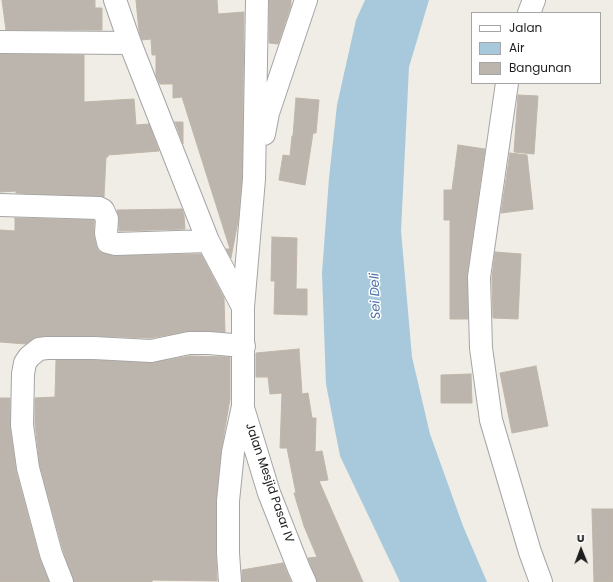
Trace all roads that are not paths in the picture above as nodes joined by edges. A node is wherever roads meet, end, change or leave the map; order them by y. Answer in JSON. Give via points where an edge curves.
{"nodes":[{"id":1,"x":115,"y":0,"type":"edge"},
{"id":2,"x":257,"y":0,"type":"edge"},
{"id":3,"x":306,"y":0,"type":"edge"},
{"id":4,"x":534,"y":0,"type":"edge"},
{"id":5,"x":529,"y":12,"type":"edge"},
{"id":6,"x":0,"y":42,"type":"edge"},
{"id":7,"x":130,"y":43,"type":"junction"},
{"id":8,"x":507,"y":84,"type":"edge"},
{"id":9,"x":254,"y":179,"type":"junction"},
{"id":10,"x":0,"y":206,"type":"edge"},
{"id":11,"x":208,"y":241,"type":"junction"},
{"id":12,"x":243,"y":307,"type":"junction"},
{"id":13,"x":244,"y":346,"type":"junction"},
{"id":14,"x":243,"y":406,"type":"junction"},
{"id":15,"x":62,"y":582,"type":"edge"},
{"id":16,"x":230,"y":582,"type":"edge"},
{"id":17,"x":305,"y":582,"type":"edge"},
{"id":18,"x":541,"y":582,"type":"edge"}],
"edges":[{"from":1,"to":7,"type":"street"},
{"from":2,"to":9,"type":"street"},
{"from":3,"to":9,"type":"street","via":[[268,113]]},
{"from":4,"to":5,"type":"street"},
{"from":6,"to":7,"type":"street"},
{"from":7,"to":11,"type":"street"},
{"from":8,"to":18,"type":"street","via":[[479,277],[481,348],[491,420]]},
{"from":9,"to":12,"type":"street"},
{"from":10,"to":11,"type":"street","via":[[99,208],[103,210],[107,219],[108,242],[116,244]]},
{"from":11,"to":12,"type":"street"},
{"from":12,"to":13,"type":"street"},
{"from":13,"to":14,"type":"street"},
{"from":13,"to":15,"type":"street","via":[[189,343],[151,351],[47,348],[39,349],[29,357],[23,374],[22,426],[28,468],[51,554]]},
{"from":14,"to":16,"type":"street","via":[[233,452],[228,501]]},
{"from":14,"to":17,"type":"street","name":"Jalan Mesjid Pasar IV","via":[[269,493]]}]}
